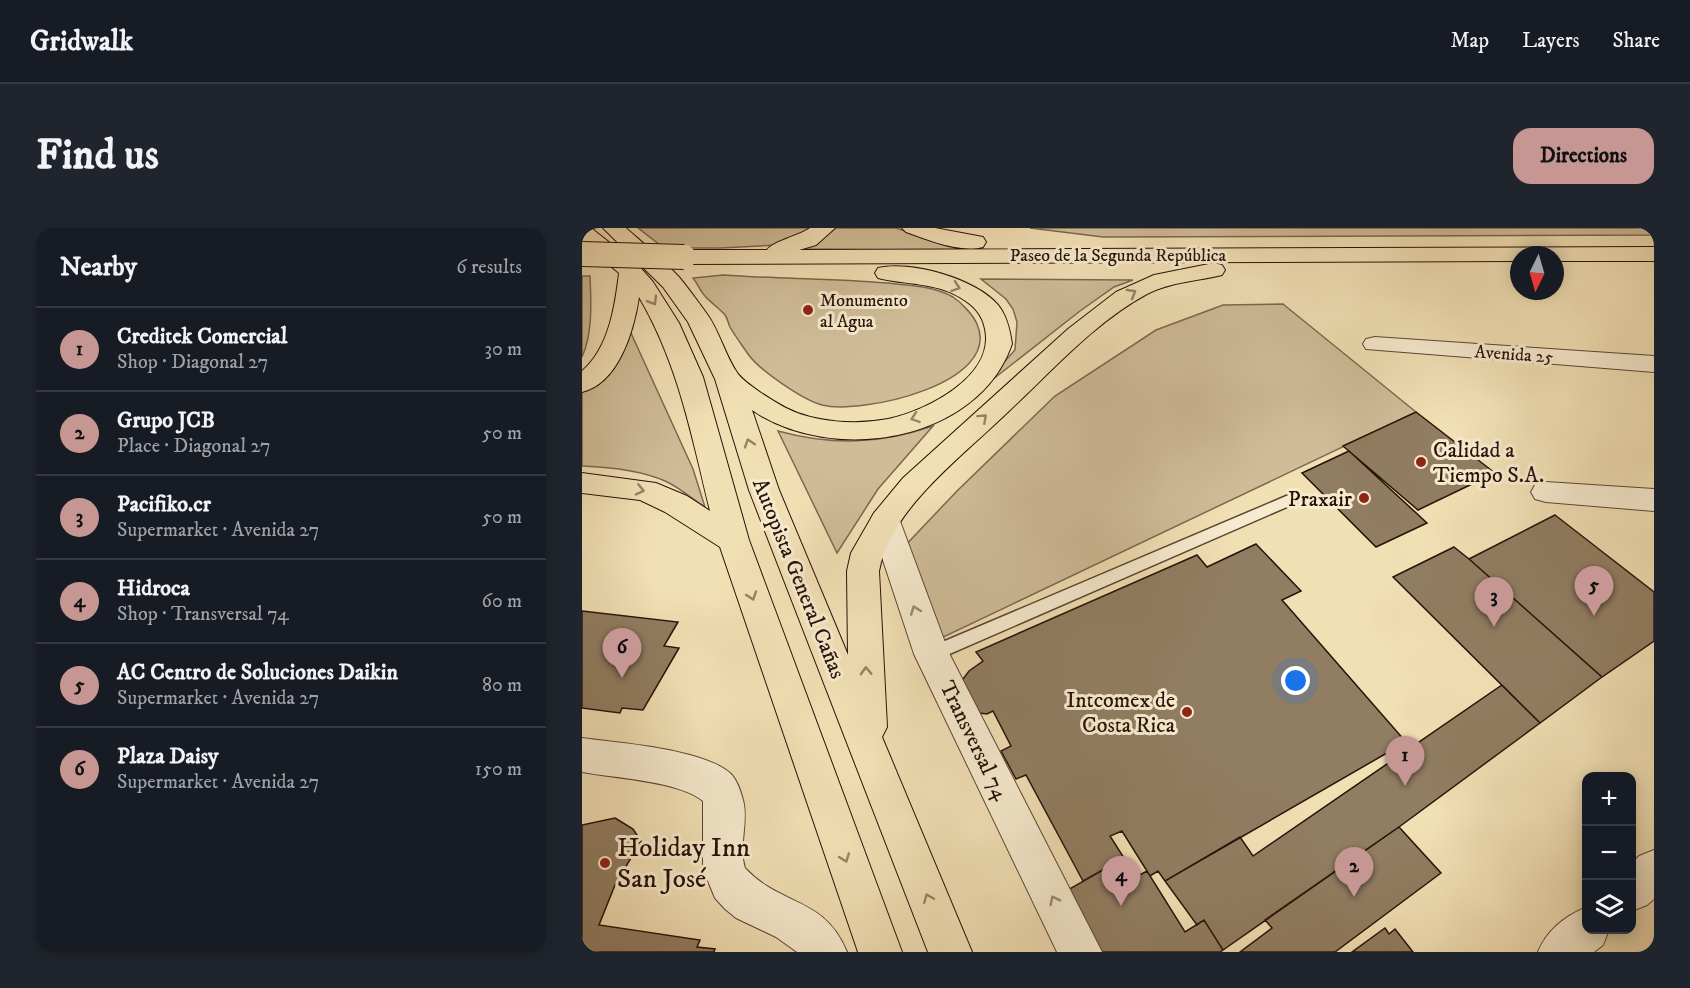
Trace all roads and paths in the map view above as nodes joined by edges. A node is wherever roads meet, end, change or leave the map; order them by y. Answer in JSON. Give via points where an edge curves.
{"nodes":[{"id":1,"x":614,"y":228,"type":"edge"},
{"id":2,"x":824,"y":228,"type":"edge"},
{"id":3,"x":913,"y":228,"type":"edge"},
{"id":4,"x":582,"y":231,"type":"edge"},
{"id":5,"x":582,"y":254,"type":"edge"},
{"id":6,"x":1654,"y":254,"type":"edge"},
{"id":7,"x":1069,"y":256,"type":"junction"},
{"id":8,"x":684,"y":261,"type":"junction"},
{"id":9,"x":1246,"y":265,"type":"junction"},
{"id":10,"x":582,"y":267,"type":"edge"},
{"id":11,"x":773,"y":267,"type":"junction"},
{"id":12,"x":1510,"y":267,"type":"edge"},
{"id":13,"x":1564,"y":268,"type":"edge"},
{"id":14,"x":1654,"y":269,"type":"edge"},
{"id":15,"x":631,"y":271,"type":"junction"},
{"id":16,"x":1375,"y":344,"type":"dead end"},
{"id":17,"x":1654,"y":364,"type":"edge"},
{"id":18,"x":728,"y":379,"type":"junction"},
{"id":19,"x":582,"y":384,"type":"edge"},
{"id":20,"x":582,"y":483,"type":"edge"},
{"id":21,"x":1545,"y":492,"type":"dead end"},
{"id":22,"x":1291,"y":499,"type":"dead end"},
{"id":23,"x":1654,"y":500,"type":"edge"},
{"id":24,"x":885,"y":521,"type":"junction"},
{"id":25,"x":733,"y":540,"type":"junction"},
{"id":26,"x":932,"y":654,"type":"junction"},
{"id":27,"x":869,"y":750,"type":"junction"},
{"id":28,"x":582,"y":755,"type":"edge"},
{"id":29,"x":1654,"y":871,"type":"edge"},
{"id":30,"x":1636,"y":887,"type":"edge"},
{"id":31,"x":1582,"y":933,"type":"edge"},
{"id":32,"x":825,"y":952,"type":"edge"},
{"id":33,"x":880,"y":952,"type":"edge"},
{"id":34,"x":950,"y":952,"type":"edge"},
{"id":35,"x":1080,"y":952,"type":"edge"},
{"id":36,"x":1560,"y":952,"type":"edge"}],
"edges":[{"from":1,"to":18,"type":"highway","name":"Autopista General Cañas","via":[[671,282],[689,305]]},
{"from":2,"to":8,"type":"highway","via":[[788,248]]},
{"from":3,"to":7,"type":"highway","via":[[942,237]]},
{"from":4,"to":15,"type":"highway","name":"Autopista General Cañas"},
{"from":5,"to":8,"type":"highway","name":"Paseo de la Segunda República","bridge":true},
{"from":6,"to":7,"type":"highway","name":"Paseo de la Segunda República"},
{"from":7,"to":8,"type":"highway","name":"Paseo de la Segunda República"},
{"from":8,"to":10,"type":"highway","name":"Paseo de la Segunda República"},
{"from":8,"to":11,"type":"highway","name":"Paseo de la Segunda República"},
{"from":9,"to":11,"type":"highway","name":"Paseo de la Segunda República"},
{"from":9,"to":12,"type":"highway","name":"Paseo de la Segunda República"},
{"from":24,"to":9,"type":"highway","one_way":true,"via":[[927,470],[1077,334],[1124,297],[1162,280]]},
{"from":11,"to":18,"type":"highway","one_way":true,"via":[[897,274],[935,280],[968,291],[990,310],[1000,344],[989,369],[962,396],[933,413],[887,428],[836,429],[798,424],[772,412]]},
{"from":13,"to":14,"type":"highway"},
{"from":15,"to":19,"type":"highway","via":[[622,324],[604,361]]},
{"from":15,"to":25,"type":"highway","name":"Autopista General Cañas","one_way":true,"via":[[667,323],[690,377]]},
{"from":16,"to":17,"type":"street","name":"Avenida 25"},
{"from":27,"to":18,"type":"highway","name":"Autopista General Cañas","one_way":true,"via":[[764,490]]},
{"from":20,"to":25,"type":"highway","one_way":true,"via":[[645,490],[676,504]]},
{"from":21,"to":23,"type":"street"},
{"from":22,"to":26,"type":"lane"},
{"from":26,"to":24,"type":"street","name":"Transversal 74","one_way":true},
{"from":27,"to":24,"type":"highway","one_way":true,"via":[[863,571],[867,553]]},
{"from":25,"to":33,"type":"highway","name":"Autopista General Cañas","one_way":true},
{"from":35,"to":26,"type":"street","name":"Transversal 74","one_way":true},
{"from":34,"to":27,"type":"highway","name":"Autopista General Cañas","one_way":true},
{"from":28,"to":32,"type":"street","via":[[686,773],[718,788],[724,804],[721,863],[730,884],[751,902],[807,930]]},
{"from":29,"to":30,"type":"street"},
{"from":31,"to":36,"type":"street"}]}
